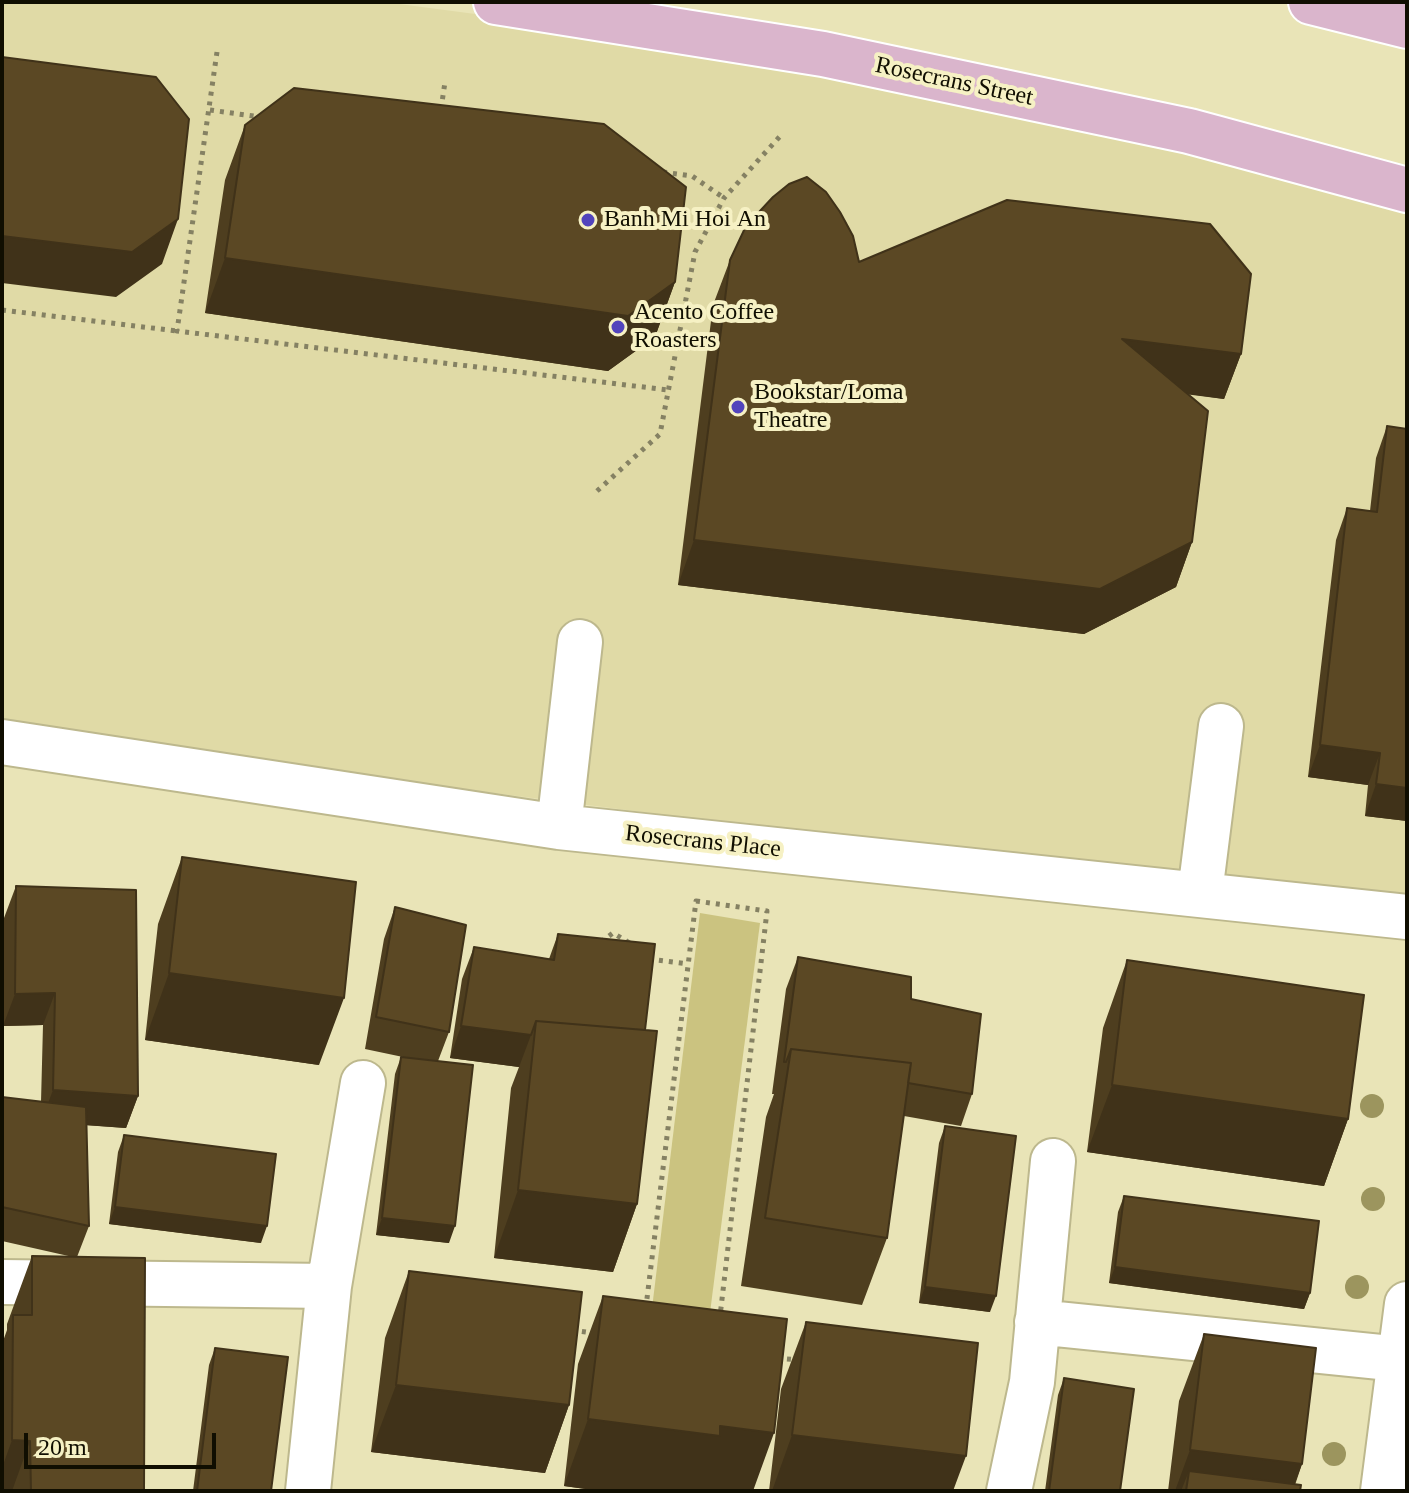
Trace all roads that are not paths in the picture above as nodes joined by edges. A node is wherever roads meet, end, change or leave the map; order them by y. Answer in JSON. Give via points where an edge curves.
{"nodes":[{"id":1,"x":496,"y":2,"type":"edge"},
{"id":2,"x":1311,"y":2,"type":"edge"},
{"id":3,"x":1407,"y":26,"type":"edge"},
{"id":4,"x":1407,"y":190,"type":"edge"},
{"id":5,"x":580,"y":642,"type":"dead end"},
{"id":6,"x":1221,"y":726,"type":"dead end"},
{"id":7,"x":2,"y":742,"type":"edge"},
{"id":8,"x":559,"y":827,"type":"junction"},
{"id":9,"x":1200,"y":893,"type":"junction"},
{"id":10,"x":1407,"y":917,"type":"edge"},
{"id":11,"x":363,"y":1083,"type":"dead end"},
{"id":12,"x":1053,"y":1161,"type":"dead end"},
{"id":13,"x":2,"y":1282,"type":"edge"},
{"id":14,"x":329,"y":1286,"type":"junction"},
{"id":15,"x":1407,"y":1304,"type":"edge"},
{"id":16,"x":1037,"y":1322,"type":"junction"},
{"id":17,"x":1400,"y":1359,"type":"junction"},
{"id":18,"x":308,"y":1491,"type":"edge"},
{"id":19,"x":1009,"y":1491,"type":"edge"},
{"id":20,"x":1383,"y":1491,"type":"edge"}],
"edges":[{"from":1,"to":4,"type":"main road","name":"Rosecrans Street","via":[[823,54],[1189,131]]},
{"from":2,"to":3,"type":"main road"},
{"from":5,"to":8,"type":"street"},
{"from":6,"to":9,"type":"street"},
{"from":7,"to":8,"type":"street","name":"Rosecrans Place"},
{"from":8,"to":9,"type":"street","name":"Rosecrans Place"},
{"from":9,"to":10,"type":"street","name":"Rosecrans Place"},
{"from":11,"to":14,"type":"street"},
{"from":12,"to":16,"type":"street"},
{"from":13,"to":14,"type":"street"},
{"from":14,"to":18,"type":"street"},
{"from":15,"to":17,"type":"street"},
{"from":16,"to":17,"type":"street"},
{"from":16,"to":19,"type":"street","via":[[1032,1382]]},
{"from":17,"to":20,"type":"street"}]}
